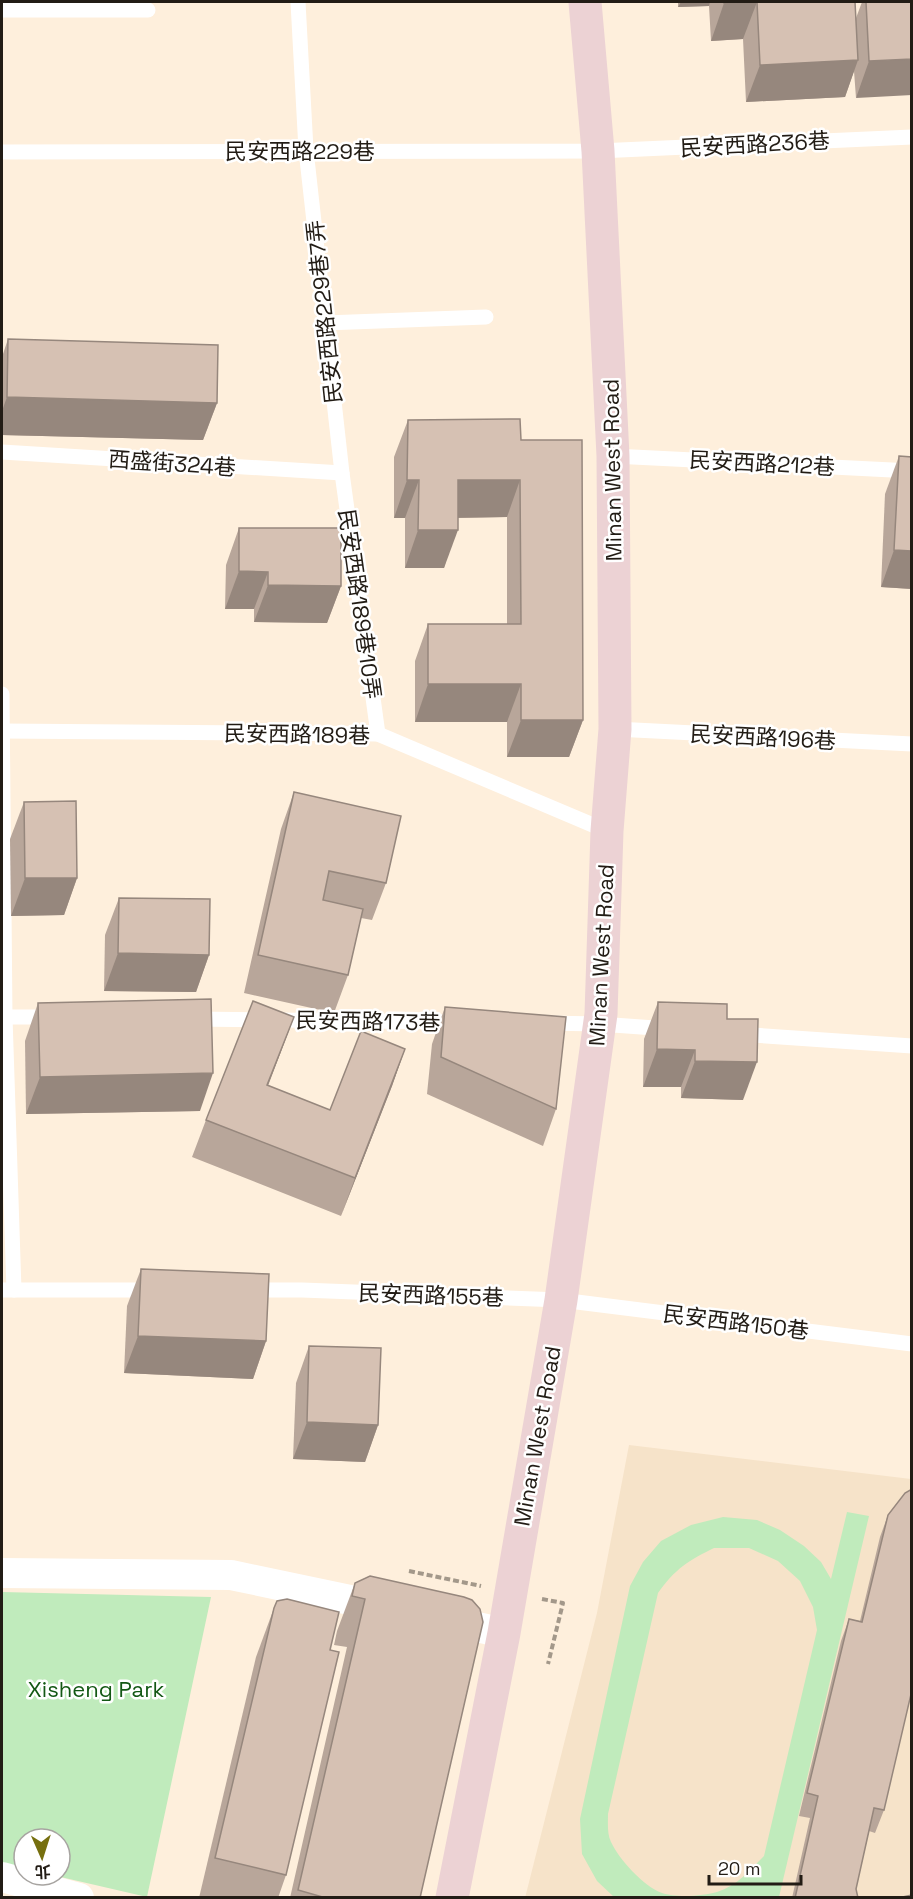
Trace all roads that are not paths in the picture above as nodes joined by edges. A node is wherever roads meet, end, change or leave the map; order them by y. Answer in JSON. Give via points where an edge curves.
{"nodes":[{"id":1,"x":298,"y":2,"type":"edge"},
{"id":2,"x":585,"y":2,"type":"edge"},
{"id":3,"x":2,"y":10,"type":"edge"},
{"id":4,"x":148,"y":10,"type":"dead end"},
{"id":5,"x":912,"y":137,"type":"edge"},
{"id":6,"x":306,"y":150,"type":"junction"},
{"id":7,"x":598,"y":151,"type":"junction"},
{"id":8,"x":2,"y":152,"type":"edge"},
{"id":9,"x":486,"y":317,"type":"dead end"},
{"id":10,"x":325,"y":323,"type":"junction"},
{"id":11,"x":2,"y":452,"type":"edge"},
{"id":12,"x":613,"y":456,"type":"junction"},
{"id":13,"x":912,"y":471,"type":"edge"},
{"id":14,"x":342,"y":473,"type":"junction"},
{"id":15,"x":2,"y":694,"type":"edge"},
{"id":16,"x":615,"y":729,"type":"junction"},
{"id":17,"x":2,"y":731,"type":"edge"},
{"id":18,"x":378,"y":734,"type":"junction"},
{"id":19,"x":912,"y":744,"type":"edge"},
{"id":20,"x":607,"y":831,"type":"junction"},
{"id":21,"x":3,"y":1017,"type":"edge"},
{"id":22,"x":64,"y":1017,"type":"edge"},
{"id":23,"x":171,"y":1019,"type":"edge"},
{"id":24,"x":468,"y":1022,"type":"edge"},
{"id":25,"x":528,"y":1023,"type":"edge"},
{"id":26,"x":599,"y":1024,"type":"junction"},
{"id":27,"x":680,"y":1030,"type":"edge"},
{"id":28,"x":726,"y":1033,"type":"edge"},
{"id":29,"x":912,"y":1046,"type":"edge"},
{"id":30,"x":6,"y":1163,"type":"edge"},
{"id":31,"x":8,"y":1290,"type":"edge"},
{"id":32,"x":164,"y":1290,"type":"edge"},
{"id":33,"x":233,"y":1290,"type":"edge"},
{"id":34,"x":561,"y":1300,"type":"junction"},
{"id":35,"x":912,"y":1344,"type":"edge"},
{"id":36,"x":2,"y":1573,"type":"edge"},
{"id":37,"x":504,"y":1633,"type":"junction"},
{"id":38,"x":2,"y":1877,"type":"edge"},
{"id":39,"x":79,"y":1898,"type":"edge"},
{"id":40,"x":452,"y":1898,"type":"edge"}],
"edges":[{"from":1,"to":6,"type":"lane","name":"民安西路229巷7弄"},
{"from":2,"to":7,"type":"street","name":"Minan West Road"},
{"from":3,"to":4,"type":"lane"},
{"from":5,"to":7,"type":"lane","name":"民安西路236巷"},
{"from":6,"to":7,"type":"lane","name":"民安西路229巷"},
{"from":6,"to":8,"type":"lane","name":"民安西路229巷"},
{"from":6,"to":10,"type":"lane","name":"民安西路229巷7弄"},
{"from":7,"to":12,"type":"street","name":"Minan West Road"},
{"from":9,"to":10,"type":"lane"},
{"from":10,"to":14,"type":"lane","name":"民安西路229巷7弄"},
{"from":11,"to":14,"type":"lane","name":"西盛街324巷"},
{"from":12,"to":13,"type":"lane","name":"民安西路212巷"},
{"from":12,"to":16,"type":"street","name":"Minan West Road"},
{"from":14,"to":18,"type":"lane","name":"民安西路189巷10弄"},
{"from":15,"to":17,"type":"lane"},
{"from":16,"to":19,"type":"lane","name":"民安西路196巷"},
{"from":16,"to":20,"type":"street","name":"Minan West Road"},
{"from":17,"to":18,"type":"lane","name":"民安西路189巷"},
{"from":17,"to":21,"type":"lane"},
{"from":18,"to":20,"type":"lane","name":"民安西路189巷"},
{"from":20,"to":26,"type":"street","name":"Minan West Road"},
{"from":21,"to":22,"type":"lane"},
{"from":21,"to":30,"type":"lane"},
{"from":23,"to":24,"type":"lane","name":"民安西路173巷"},
{"from":25,"to":26,"type":"lane"},
{"from":26,"to":27,"type":"lane"},
{"from":26,"to":34,"type":"street","name":"Minan West Road"},
{"from":28,"to":29,"type":"lane"},
{"from":30,"to":31,"type":"lane"},
{"from":31,"to":32,"type":"lane"},
{"from":33,"to":34,"type":"lane","name":"民安西路155巷"},
{"from":34,"to":35,"type":"lane","name":"民安西路150巷"},
{"from":34,"to":37,"type":"street","name":"Minan West Road"},
{"from":36,"to":37,"type":"street","via":[[231,1575]]},
{"from":37,"to":40,"type":"street","name":"Minan West Road"},
{"from":38,"to":39,"type":"street"}]}
